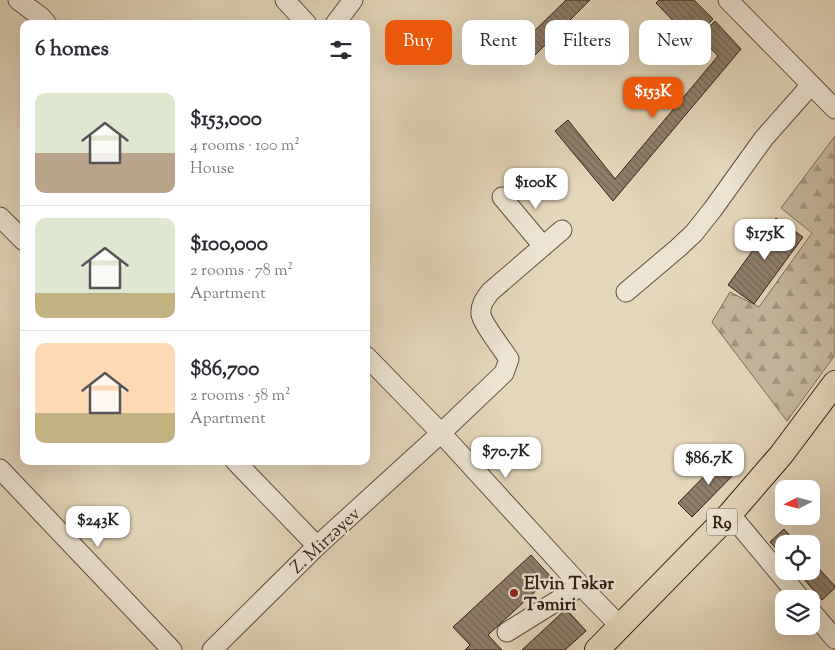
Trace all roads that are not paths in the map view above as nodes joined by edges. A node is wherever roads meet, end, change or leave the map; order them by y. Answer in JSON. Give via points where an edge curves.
{"nodes":[{"id":1,"x":18,"y":0,"type":"edge"},
{"id":2,"x":285,"y":0,"type":"edge"},
{"id":3,"x":353,"y":0,"type":"edge"},
{"id":4,"x":728,"y":0,"type":"edge"},
{"id":5,"x":42,"y":20,"type":"edge"},
{"id":6,"x":303,"y":20,"type":"edge"},
{"id":7,"x":337,"y":20,"type":"edge"},
{"id":8,"x":811,"y":85,"type":"junction"},
{"id":9,"x":835,"y":109,"type":"edge"},
{"id":10,"x":502,"y":197,"type":"dead end"},
{"id":11,"x":0,"y":216,"type":"edge"},
{"id":12,"x":562,"y":230,"type":"dead end"},
{"id":13,"x":20,"y":237,"type":"edge"},
{"id":14,"x":543,"y":246,"type":"junction"},
{"id":15,"x":626,"y":292,"type":"dead end"},
{"id":16,"x":370,"y":360,"type":"edge"},
{"id":17,"x":835,"y":383,"type":"edge"},
{"id":18,"x":441,"y":433,"type":"junction"},
{"id":19,"x":239,"y":465,"type":"edge"},
{"id":20,"x":0,"y":469,"type":"edge"},
{"id":21,"x":730,"y":514,"type":"junction"},
{"id":22,"x":317,"y":546,"type":"junction"},
{"id":23,"x":581,"y":586,"type":"junction"},
{"id":24,"x":793,"y":590,"type":"edge"},
{"id":25,"x":820,"y":622,"type":"edge"},
{"id":26,"x":620,"y":626,"type":"junction"},
{"id":27,"x":507,"y":632,"type":"dead end"},
{"id":28,"x":835,"y":639,"type":"edge"},
{"id":29,"x":172,"y":650,"type":"edge"},
{"id":30,"x":212,"y":650,"type":"edge"},
{"id":31,"x":597,"y":650,"type":"edge"}],
"edges":[{"from":1,"to":5,"type":"street"},
{"from":2,"to":6,"type":"street"},
{"from":3,"to":7,"type":"street"},
{"from":4,"to":8,"type":"street"},
{"from":8,"to":9,"type":"street"},
{"from":8,"to":15,"type":"street","via":[[764,138],[694,233]]},
{"from":10,"to":14,"type":"street"},
{"from":11,"to":13,"type":"street"},
{"from":12,"to":14,"type":"street","name":"Z. Mirzəyev"},
{"from":14,"to":18,"type":"street","name":"Z. Mirzəyev","via":[[490,292],[483,302],[481,315],[508,359],[504,373]]},
{"from":16,"to":18,"type":"street"},
{"from":17,"to":21,"type":"main road","number":"R9","via":[[781,455]]},
{"from":18,"to":22,"type":"street","name":"Z. Mirzəyev"},
{"from":18,"to":23,"type":"street"},
{"from":19,"to":22,"type":"street"},
{"from":20,"to":29,"type":"street"},
{"from":21,"to":24,"type":"street"},
{"from":21,"to":26,"type":"main road","number":"R9"},
{"from":22,"to":30,"type":"street","name":"Z. Mirzəyev"},
{"from":23,"to":26,"type":"street"},
{"from":23,"to":27,"type":"street"},
{"from":25,"to":28,"type":"street"},
{"from":26,"to":31,"type":"main road","number":"R9"}]}
